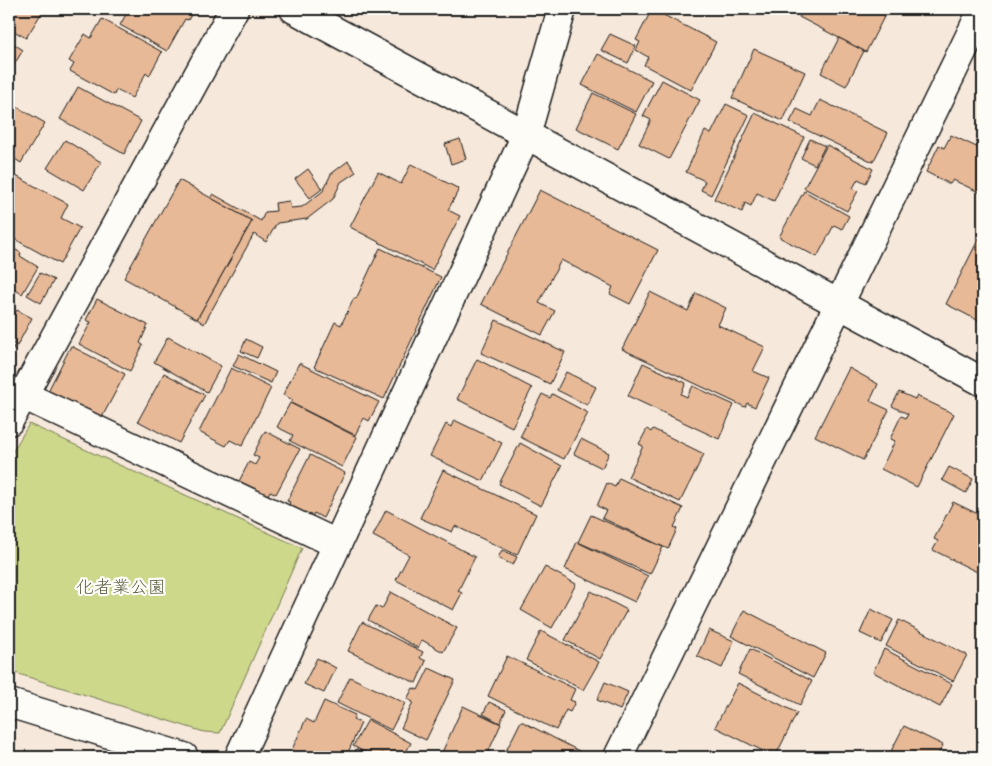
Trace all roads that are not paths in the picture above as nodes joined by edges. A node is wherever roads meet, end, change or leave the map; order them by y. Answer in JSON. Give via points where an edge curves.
{"nodes":[{"id":1,"x":234,"y":9,"type":"edge"},
{"id":2,"x":294,"y":9,"type":"edge"},
{"id":3,"x":562,"y":9,"type":"edge"},
{"id":4,"x":983,"y":9,"type":"edge"},
{"id":5,"x":526,"y":135,"type":"junction"},
{"id":6,"x":839,"y":304,"type":"junction"},
{"id":7,"x":983,"y":382,"type":"edge"},
{"id":8,"x":23,"y":395,"type":"junction"},
{"id":9,"x":9,"y":421,"type":"edge"},
{"id":10,"x":337,"y":544,"type":"junction"},
{"id":11,"x":9,"y":703,"type":"edge"},
{"id":12,"x":123,"y":748,"type":"edge"},
{"id":13,"x":184,"y":757,"type":"edge"},
{"id":14,"x":239,"y":757,"type":"edge"},
{"id":15,"x":618,"y":757,"type":"edge"}],
"edges":[{"from":1,"to":8,"type":"street"},
{"from":2,"to":5,"type":"street"},
{"from":3,"to":5,"type":"street"},
{"from":4,"to":6,"type":"street"},
{"from":5,"to":6,"type":"street"},
{"from":5,"to":10,"type":"street"},
{"from":6,"to":7,"type":"street"},
{"from":6,"to":15,"type":"street"},
{"from":8,"to":9,"type":"street"},
{"from":8,"to":10,"type":"street"},
{"from":10,"to":14,"type":"street"},
{"from":11,"to":12,"type":"street"},
{"from":12,"to":13,"type":"street"}]}
